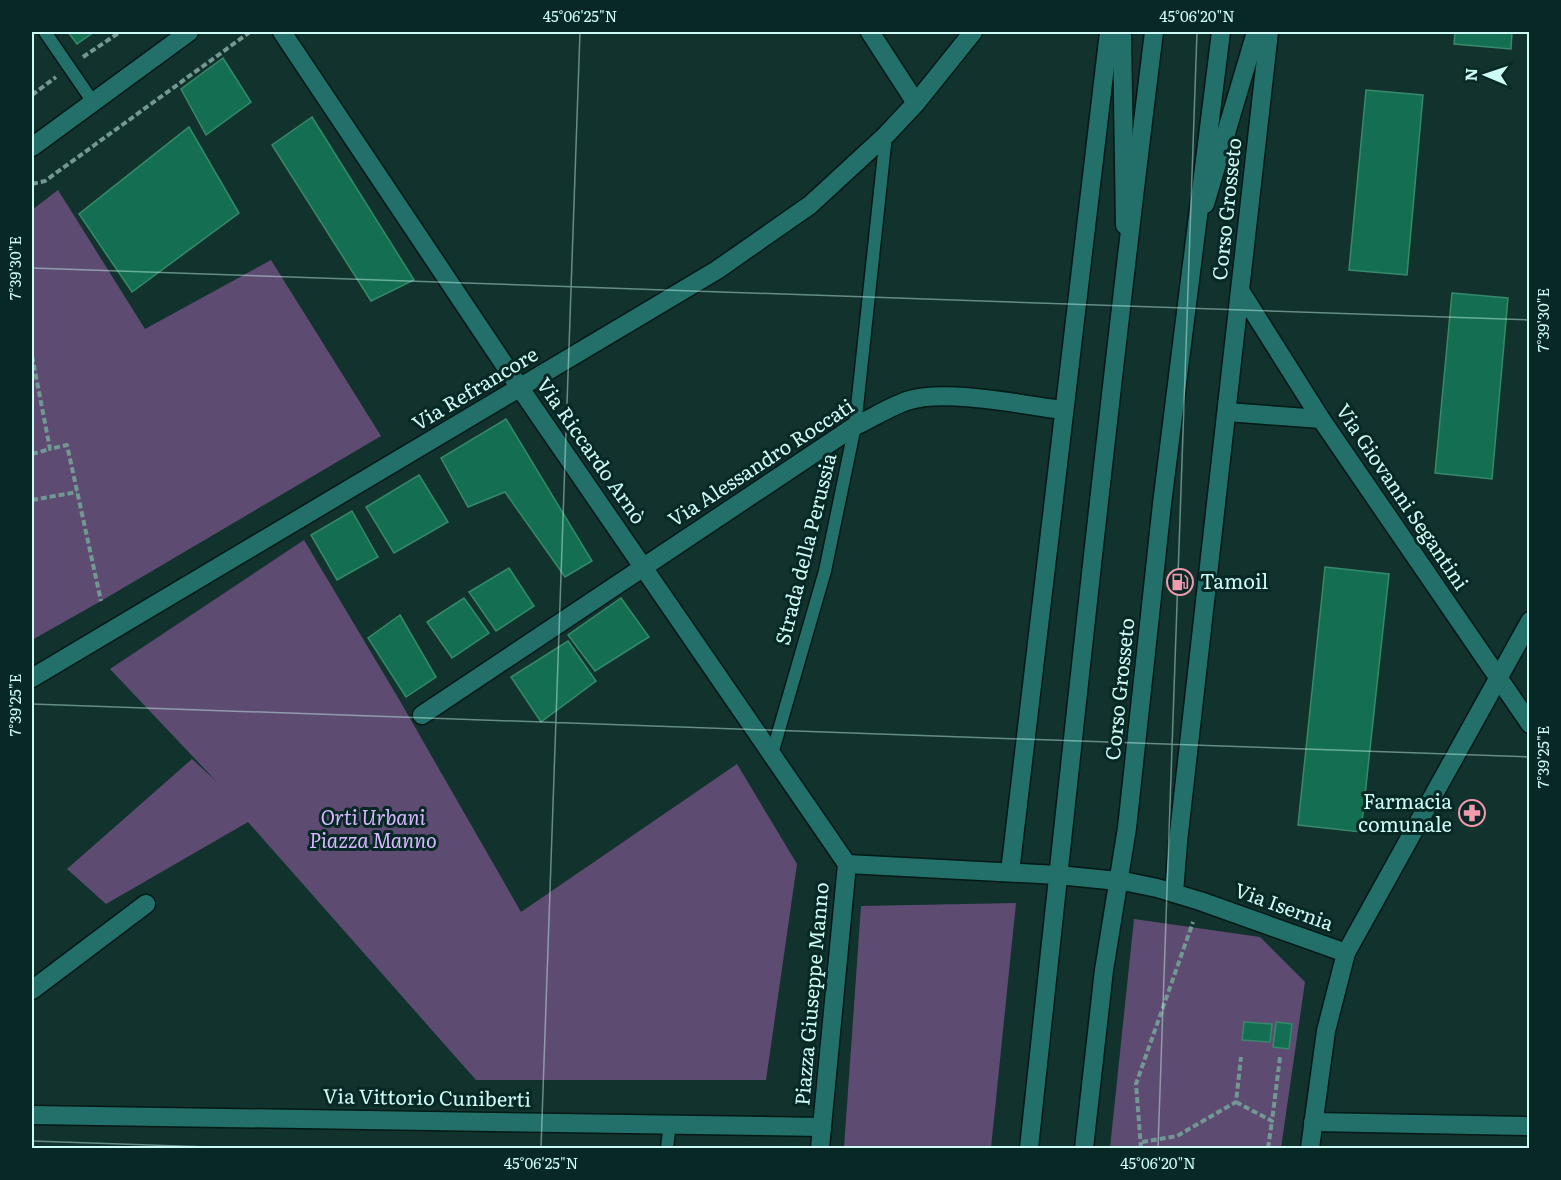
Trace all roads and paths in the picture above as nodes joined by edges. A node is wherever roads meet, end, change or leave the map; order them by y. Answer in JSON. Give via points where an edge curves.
{"nodes":[{"id":1,"x":45,"y":32,"type":"edge"},
{"id":2,"x":189,"y":32,"type":"edge"},
{"id":3,"x":250,"y":32,"type":"edge"},
{"id":4,"x":282,"y":32,"type":"edge"},
{"id":5,"x":870,"y":32,"type":"edge"},
{"id":6,"x":973,"y":32,"type":"edge"},
{"id":7,"x":1109,"y":32,"type":"edge"},
{"id":8,"x":1122,"y":32,"type":"edge"},
{"id":9,"x":1154,"y":32,"type":"edge"},
{"id":10,"x":1221,"y":32,"type":"edge"},
{"id":11,"x":1256,"y":32,"type":"edge"},
{"id":12,"x":1269,"y":32,"type":"edge"},
{"id":13,"x":93,"y":102,"type":"junction"},
{"id":14,"x":916,"y":103,"type":"junction"},
{"id":15,"x":886,"y":135,"type":"junction"},
{"id":16,"x":32,"y":147,"type":"edge"},
{"id":17,"x":32,"y":184,"type":"edge"},
{"id":18,"x":1195,"y":234,"type":"junction"},
{"id":19,"x":1125,"y":261,"type":"junction"},
{"id":20,"x":1241,"y":292,"type":"junction"},
{"id":21,"x":32,"y":356,"type":"edge"},
{"id":22,"x":520,"y":388,"type":"junction"},
{"id":23,"x":1063,"y":410,"type":"junction"},
{"id":24,"x":1227,"y":412,"type":"junction"},
{"id":25,"x":1321,"y":418,"type":"junction"},
{"id":26,"x":855,"y":426,"type":"junction"},
{"id":27,"x":50,"y":449,"type":"junction"},
{"id":28,"x":32,"y":454,"type":"edge"},
{"id":29,"x":77,"y":492,"type":"junction"},
{"id":30,"x":32,"y":500,"type":"edge"},
{"id":31,"x":643,"y":567,"type":"junction"},
{"id":32,"x":101,"y":601,"type":"dead end"},
{"id":33,"x":1530,"y":621,"type":"edge"},
{"id":34,"x":1498,"y":677,"type":"junction"},
{"id":35,"x":32,"y":678,"type":"edge"},
{"id":36,"x":422,"y":716,"type":"dead end"},
{"id":37,"x":1530,"y":724,"type":"edge"},
{"id":38,"x":772,"y":754,"type":"junction"},
{"id":39,"x":847,"y":864,"type":"junction"},
{"id":40,"x":1010,"y":872,"type":"junction"},
{"id":41,"x":1058,"y":875,"type":"junction"},
{"id":42,"x":1119,"y":881,"type":"junction"},
{"id":43,"x":1174,"y":893,"type":"junction"},
{"id":44,"x":1200,"y":901,"type":"junction"},
{"id":45,"x":146,"y":904,"type":"dead end"},
{"id":46,"x":1346,"y":953,"type":"junction"},
{"id":47,"x":32,"y":990,"type":"edge"},
{"id":48,"x":1241,"y":1057,"type":"dead end"},
{"id":49,"x":1280,"y":1057,"type":"dead end"},
{"id":50,"x":1236,"y":1102,"type":"junction"},
{"id":51,"x":32,"y":1115,"type":"edge"},
{"id":52,"x":1272,"y":1121,"type":"junction"},
{"id":53,"x":1313,"y":1122,"type":"junction"},
{"id":54,"x":670,"y":1124,"type":"junction"},
{"id":55,"x":1530,"y":1126,"type":"edge"},
{"id":56,"x":822,"y":1127,"type":"junction"},
{"id":57,"x":1142,"y":1143,"type":"junction"},
{"id":58,"x":667,"y":1149,"type":"edge"},
{"id":59,"x":820,"y":1149,"type":"edge"},
{"id":60,"x":1029,"y":1149,"type":"edge"},
{"id":61,"x":1084,"y":1149,"type":"edge"},
{"id":62,"x":1141,"y":1149,"type":"edge"},
{"id":63,"x":1268,"y":1149,"type":"edge"},
{"id":64,"x":1310,"y":1149,"type":"edge"}],
"edges":[{"from":1,"to":13,"type":"lane"},
{"from":2,"to":13,"type":"street"},
{"from":3,"to":17,"type":"path","via":[[45,181]]},
{"from":4,"to":22,"type":"street","name":"Via Riccardo Arnò"},
{"from":5,"to":14,"type":"street"},
{"from":6,"to":14,"type":"street","name":"Via Refrancore"},
{"from":7,"to":23,"type":"street"},
{"from":8,"to":19,"type":"street"},
{"from":9,"to":19,"type":"street"},
{"from":10,"to":18,"type":"street","name":"Corso Grosseto"},
{"from":11,"to":18,"type":"street","name":"Corso Grosseto"},
{"from":12,"to":20,"type":"street","name":"Corso Grosseto"},
{"from":13,"to":16,"type":"street"},
{"from":14,"to":15,"type":"street","name":"Via Refrancore"},
{"from":15,"to":22,"type":"street","name":"Via Refrancore","via":[[810,205],[717,270]]},
{"from":15,"to":26,"type":"lane","name":"Strada della Perussia"},
{"from":18,"to":42,"type":"street","name":"Corso Grosseto"},
{"from":19,"to":41,"type":"street"},
{"from":20,"to":24,"type":"street","name":"Corso Grosseto"},
{"from":20,"to":25,"type":"street","name":"Via Giovanni Segantini"},
{"from":21,"to":27,"type":"path"},
{"from":22,"to":31,"type":"street","name":"Via Riccardo Arnò"},
{"from":22,"to":35,"type":"street","name":"Via Refrancore"},
{"from":23,"to":26,"type":"street","name":"Via Alessandro Roccati","via":[[936,397],[910,400]]},
{"from":23,"to":40,"type":"street"},
{"from":24,"to":25,"type":"street"},
{"from":24,"to":43,"type":"street","name":"Corso Grosseto"},
{"from":25,"to":34,"type":"street","name":"Via Giovanni Segantini"},
{"from":26,"to":31,"type":"street","name":"Via Alessandro Roccati"},
{"from":26,"to":38,"type":"lane","name":"Strada della Perussia","via":[[825,571]]},
{"from":27,"to":28,"type":"path"},
{"from":27,"to":29,"type":"path","via":[[67,445]]},
{"from":29,"to":30,"type":"path"},
{"from":29,"to":32,"type":"path"},
{"from":31,"to":36,"type":"street","name":"Via Alessandro Roccati"},
{"from":31,"to":38,"type":"street","name":"Via Riccardo Arnò"},
{"from":33,"to":34,"type":"street","name":"Via Isernia"},
{"from":34,"to":37,"type":"street","name":"Via Giovanni Segantini"},
{"from":34,"to":46,"type":"street","name":"Via Isernia"},
{"from":38,"to":39,"type":"street","name":"Via Riccardo Arnò"},
{"from":39,"to":40,"type":"street","name":"Piazza Giuseppe Manno"},
{"from":39,"to":56,"type":"street","name":"Piazza Giuseppe Manno"},
{"from":40,"to":41,"type":"street","name":"Via Isernia"},
{"from":41,"to":42,"type":"street","name":"Via Isernia"},
{"from":41,"to":60,"type":"street"},
{"from":42,"to":43,"type":"street","name":"Via Isernia"},
{"from":42,"to":61,"type":"street","name":"Corso Grosseto","via":[[1104,970]]},
{"from":43,"to":44,"type":"street","name":"Via Isernia"},
{"from":44,"to":46,"type":"street","name":"Via Isernia"},
{"from":44,"to":57,"type":"path","via":[[1136,1084]]},
{"from":45,"to":47,"type":"street"},
{"from":46,"to":53,"type":"street","via":[[1326,1031]]},
{"from":48,"to":50,"type":"path"},
{"from":49,"to":52,"type":"path"},
{"from":50,"to":52,"type":"path"},
{"from":50,"to":57,"type":"path","via":[[1177,1136]]},
{"from":51,"to":54,"type":"street","name":"Via Vittorio Cuniberti"},
{"from":52,"to":63,"type":"path"},
{"from":53,"to":55,"type":"street"},
{"from":53,"to":64,"type":"street"},
{"from":54,"to":56,"type":"street","name":"Via Vittorio Cuniberti"},
{"from":54,"to":58,"type":"lane"},
{"from":56,"to":59,"type":"street","name":"Piazza Giuseppe Manno"},
{"from":57,"to":62,"type":"path"}]}
